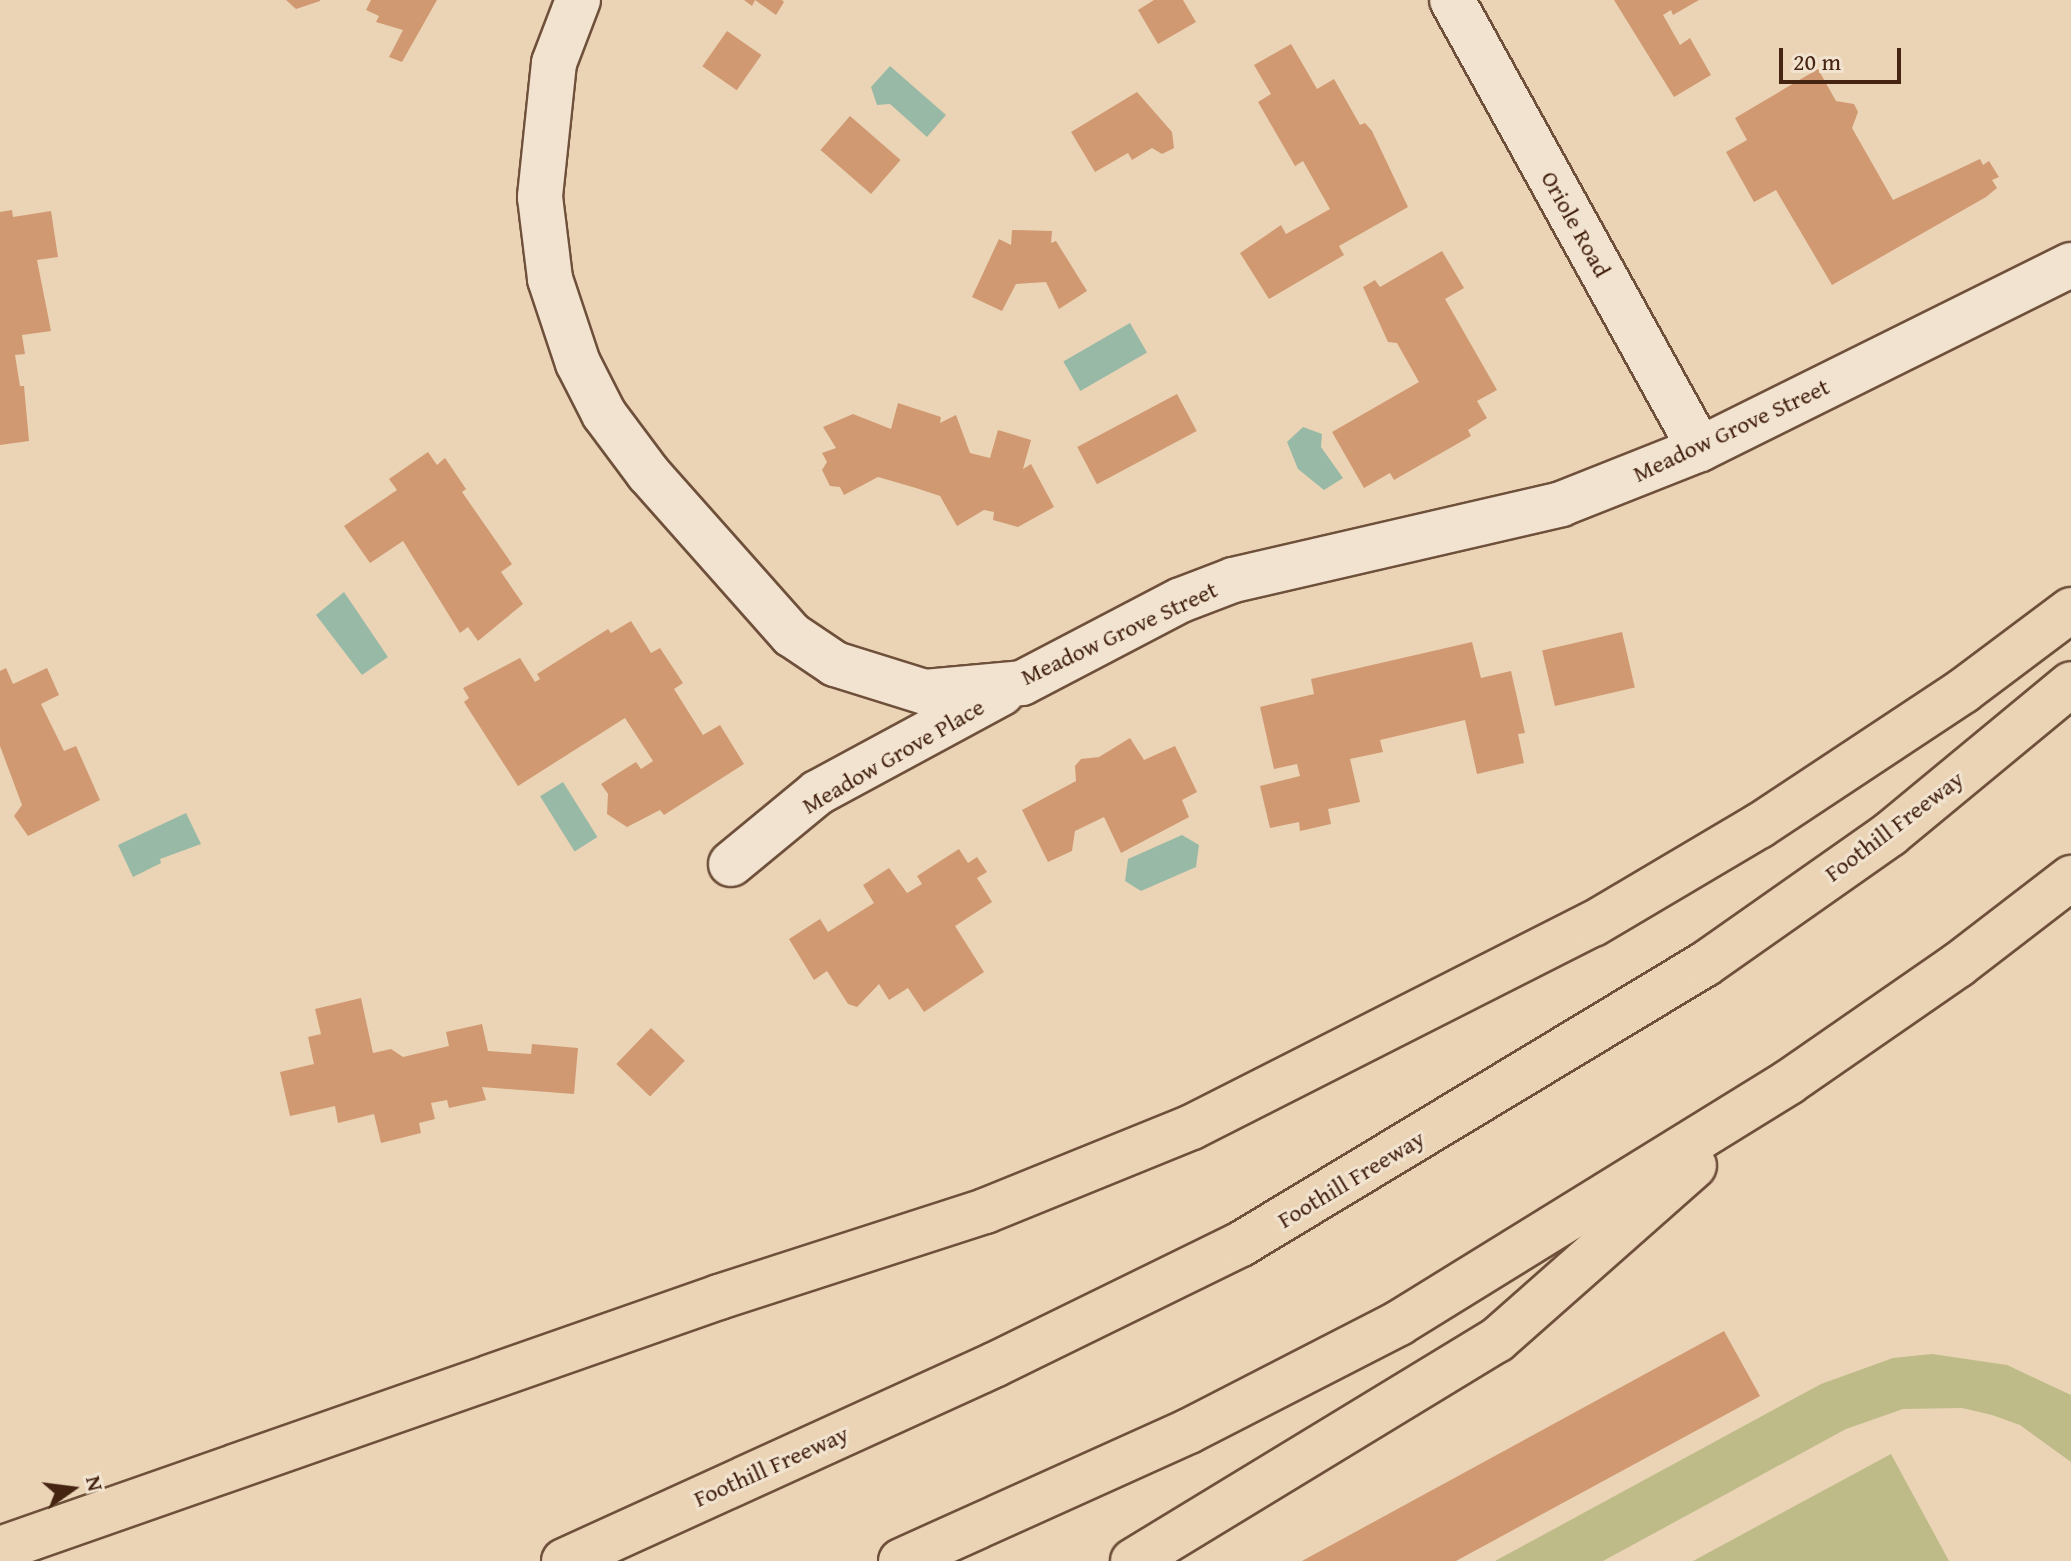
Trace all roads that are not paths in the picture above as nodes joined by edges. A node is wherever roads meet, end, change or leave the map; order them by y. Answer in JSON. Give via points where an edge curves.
{"nodes":[{"id":1,"x":578,"y":0,"type":"edge"},
{"id":2,"x":1452,"y":0,"type":"edge"},
{"id":3,"x":2071,"y":265,"type":"edge"},
{"id":4,"x":1700,"y":449,"type":"junction"},
{"id":5,"x":2071,"y":610,"type":"edge"},
{"id":6,"x":1022,"y":683,"type":"junction"},
{"id":7,"x":2071,"y":684,"type":"edge"},
{"id":8,"x":731,"y":864,"type":"dead end"},
{"id":9,"x":2071,"y":878,"type":"edge"},
{"id":10,"x":1789,"y":1082,"type":"junction"},
{"id":11,"x":0,"y":1549,"type":"edge"},
{"id":12,"x":564,"y":1561,"type":"edge"},
{"id":13,"x":901,"y":1561,"type":"edge"},
{"id":14,"x":1133,"y":1561,"type":"edge"}],
"edges":[{"from":1,"to":6,"type":"street","name":"Meadow Grove Street","via":[[554,63],[540,197],[559,311],[604,414],[648,473],[792,635],[835,664],[925,692]]},
{"from":2,"to":4,"type":"street","name":"Oriole Road"},
{"from":3,"to":4,"type":"street","name":"Meadow Grove Street"},
{"from":4,"to":6,"type":"street","name":"Meadow Grove Street","via":[[1561,504],[1233,580],[1181,600]]},
{"from":5,"to":11,"type":"highway","via":[[1963,691],[1772,817],[1606,916],[1192,1127],[985,1211],[705,1302]]},
{"from":6,"to":8,"type":"street","name":"Meadow Grove Place","via":[[817,793]]},
{"from":7,"to":12,"type":"highway","name":"Foothill Freeway","via":[[1890,834],[1705,964],[1254,1236],[994,1365]]},
{"from":9,"to":10,"type":"highway","via":[[1958,965]]},
{"from":10,"to":13,"type":"highway","via":[[1399,1323],[1189,1431]]},
{"from":10,"to":14,"type":"highway","via":[[1497,1340]]}]}
